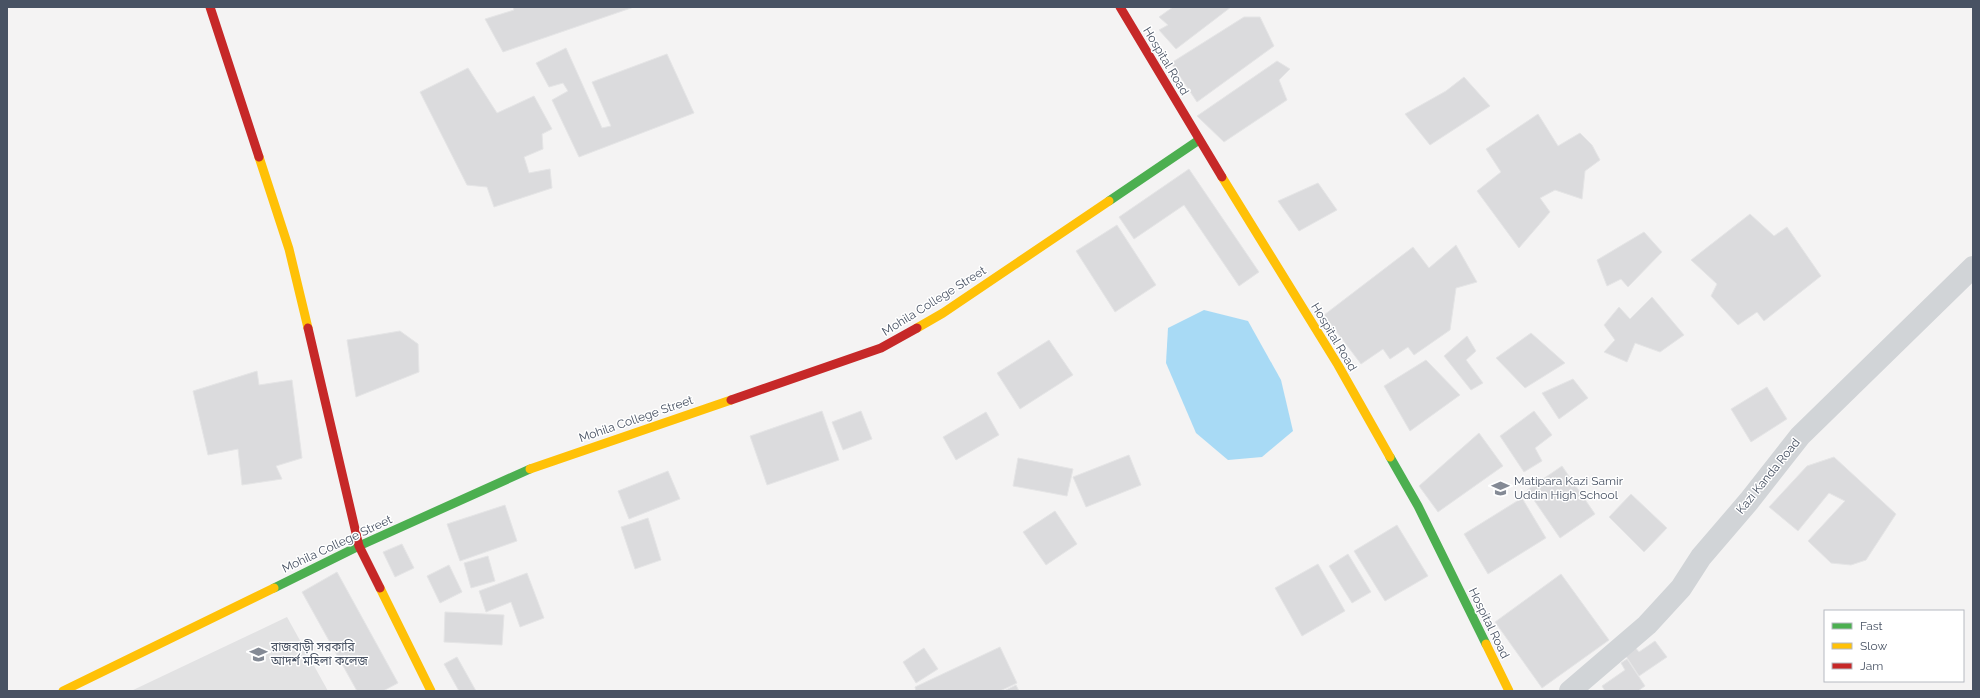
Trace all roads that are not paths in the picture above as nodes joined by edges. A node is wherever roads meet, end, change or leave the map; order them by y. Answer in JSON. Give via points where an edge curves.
{"nodes":[{"id":1,"x":210,"y":7,"type":"edge"},
{"id":2,"x":1120,"y":7,"type":"edge"},
{"id":3,"x":1199,"y":140,"type":"junction"},
{"id":4,"x":1973,"y":268,"type":"edge"},
{"id":5,"x":359,"y":546,"type":"junction"},
{"id":6,"x":63,"y":691,"type":"edge"},
{"id":7,"x":431,"y":691,"type":"edge"},
{"id":8,"x":1509,"y":691,"type":"edge"},
{"id":9,"x":1570,"y":691,"type":"edge"}],
"edges":[{"from":1,"to":5,"type":"street","via":[[289,249]]},
{"from":2,"to":3,"type":"street","name":"Hospital Road"},
{"from":3,"to":5,"type":"street","name":"Mohila College Street","via":[[943,313],[881,348],[534,467]]},
{"from":3,"to":8,"type":"street","name":"Hospital Road","via":[[1338,365],[1418,506]]},
{"from":4,"to":9,"type":"street","name":"Kazi Kanda Road","via":[[1800,436],[1701,557],[1681,588],[1647,625]]},
{"from":5,"to":6,"type":"street","name":"Mohila College Street"},
{"from":5,"to":7,"type":"street"}]}
